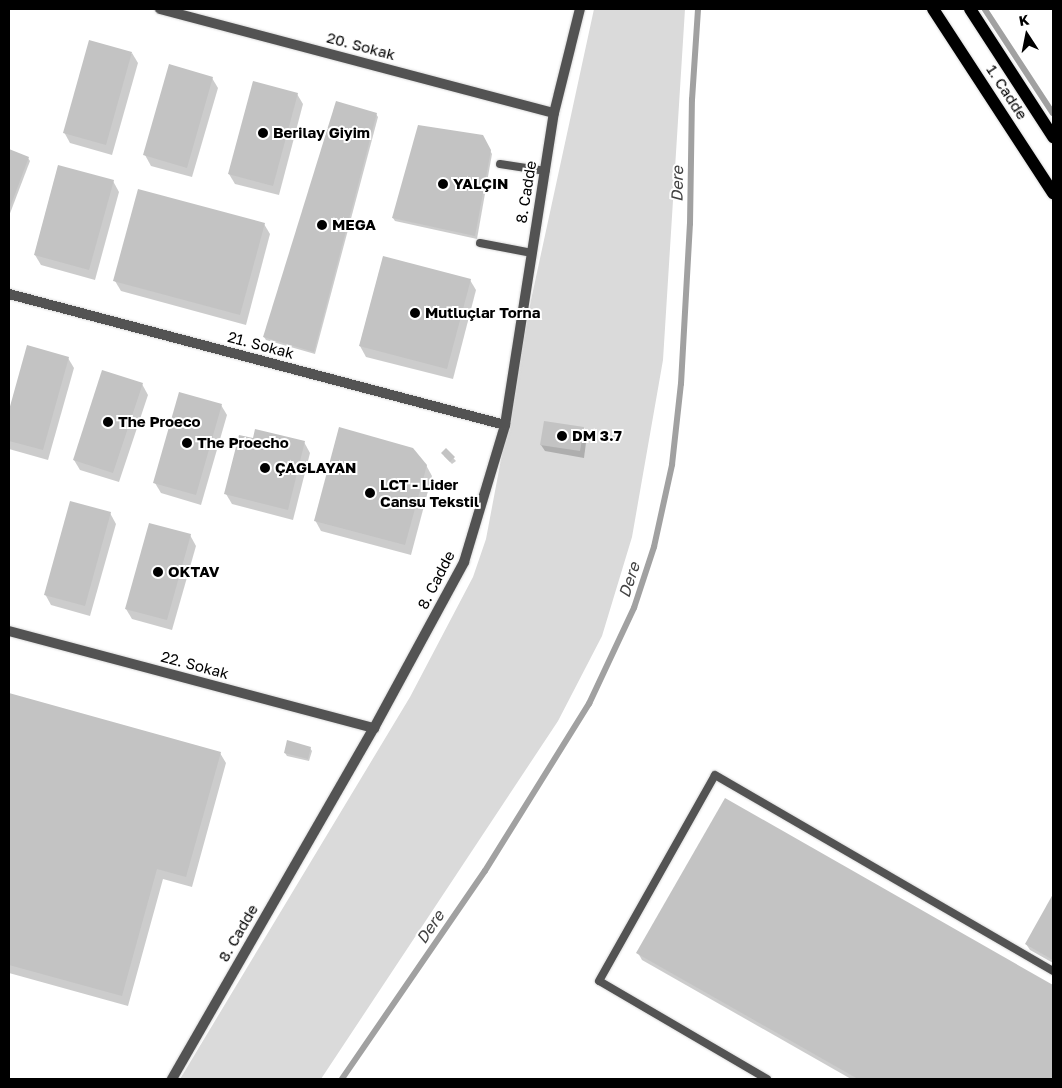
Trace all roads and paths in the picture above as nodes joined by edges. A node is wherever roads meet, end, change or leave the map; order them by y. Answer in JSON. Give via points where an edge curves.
{"nodes":[{"id":1,"x":160,"y":9,"type":"edge"},
{"id":2,"x":580,"y":9,"type":"edge"},
{"id":3,"x":933,"y":9,"type":"edge"},
{"id":4,"x":970,"y":9,"type":"edge"},
{"id":5,"x":554,"y":113,"type":"junction"},
{"id":6,"x":1053,"y":137,"type":"edge"},
{"id":7,"x":500,"y":164,"type":"dead end"},
{"id":8,"x":545,"y":171,"type":"junction"},
{"id":9,"x":1053,"y":193,"type":"edge"},
{"id":10,"x":480,"y":243,"type":"dead end"},
{"id":11,"x":532,"y":253,"type":"junction"},
{"id":12,"x":9,"y":294,"type":"edge"},
{"id":13,"x":505,"y":425,"type":"junction"},
{"id":14,"x":9,"y":631,"type":"edge"},
{"id":15,"x":374,"y":728,"type":"junction"},
{"id":16,"x":1053,"y":970,"type":"edge"},
{"id":17,"x":172,"y":1079,"type":"edge"},
{"id":18,"x":767,"y":1079,"type":"edge"}],
"edges":[{"from":1,"to":5,"type":"street","name":"20. Sokak"},
{"from":2,"to":5,"type":"street","name":"8. Cadde"},
{"from":3,"to":9,"type":"main road","name":"1. Cadde"},
{"from":4,"to":6,"type":"main road","name":"1. Cadde"},
{"from":5,"to":8,"type":"street","name":"8. Cadde"},
{"from":7,"to":8,"type":"lane"},
{"from":8,"to":11,"type":"street","name":"8. Cadde"},
{"from":10,"to":11,"type":"lane"},
{"from":11,"to":13,"type":"street","name":"8. Cadde"},
{"from":12,"to":13,"type":"street","name":"21. Sokak"},
{"from":13,"to":15,"type":"street","name":"8. Cadde","via":[[464,562]]},
{"from":14,"to":15,"type":"street","name":"22. Sokak"},
{"from":15,"to":17,"type":"street","name":"8. Cadde"},
{"from":16,"to":18,"type":"lane","via":[[715,775],[599,981]]}]}
